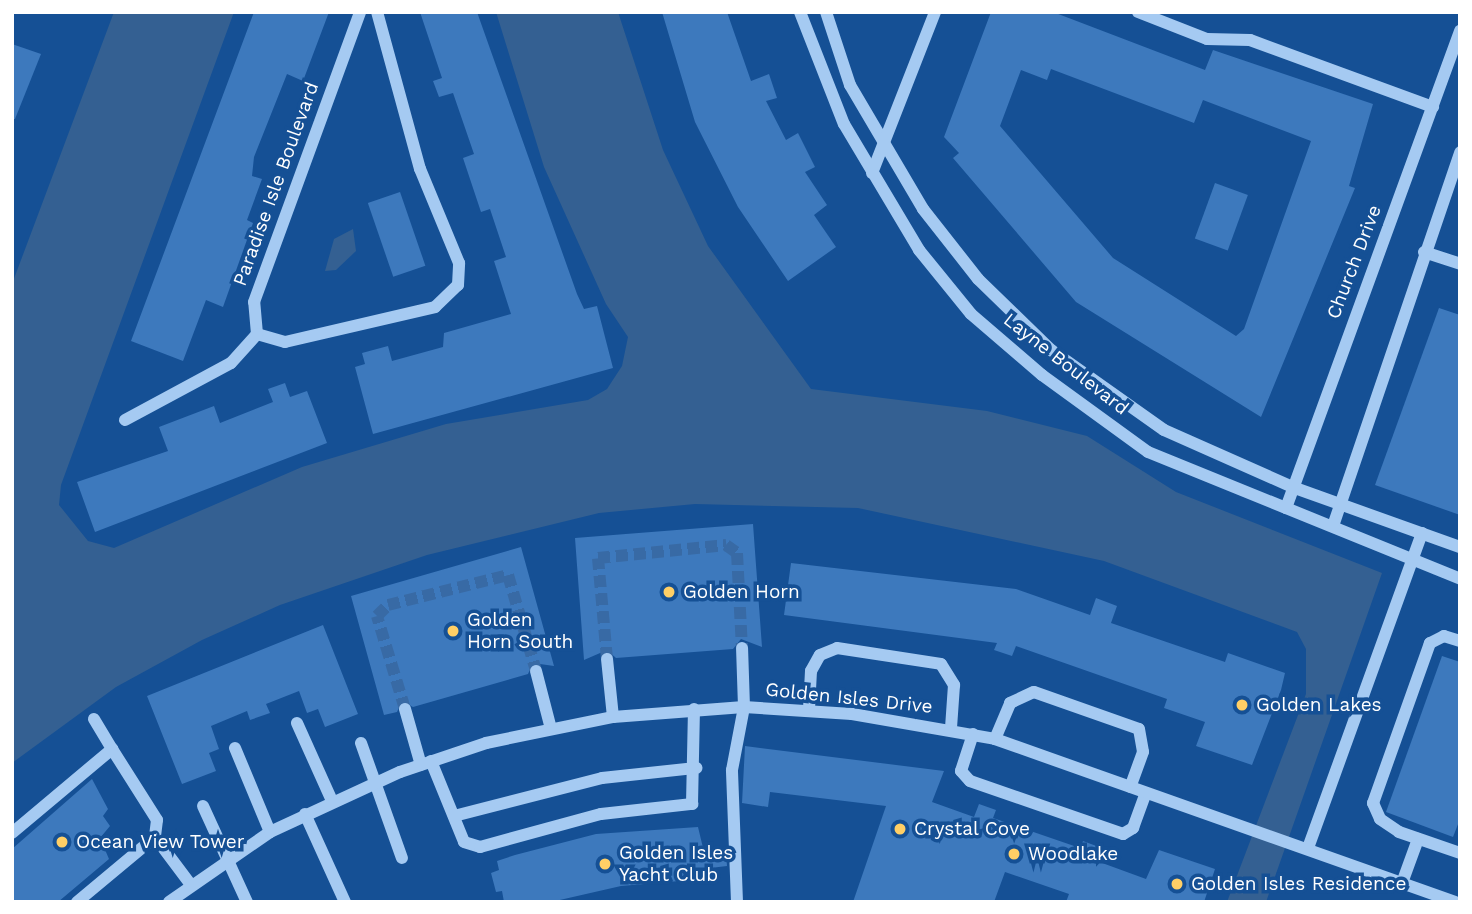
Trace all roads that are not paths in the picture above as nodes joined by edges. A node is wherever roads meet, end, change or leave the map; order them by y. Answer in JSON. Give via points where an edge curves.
{"nodes":[{"id":1,"x":360,"y":12,"type":"edge"},
{"id":2,"x":377,"y":12,"type":"edge"},
{"id":3,"x":800,"y":12,"type":"edge"},
{"id":4,"x":826,"y":12,"type":"edge"},
{"id":5,"x":935,"y":12,"type":"edge"},
{"id":6,"x":1138,"y":12,"type":"edge"},
{"id":7,"x":1460,"y":31,"type":"edge"},
{"id":8,"x":1456,"y":53,"type":"edge"},
{"id":9,"x":1433,"y":107,"type":"junction"},
{"id":10,"x":884,"y":148,"type":"junction"},
{"id":11,"x":1460,"y":152,"type":"edge"},
{"id":12,"x":873,"y":173,"type":"junction"},
{"id":13,"x":1424,"y":252,"type":"junction"},
{"id":14,"x":1460,"y":264,"type":"edge"},
{"id":15,"x":257,"y":334,"type":"junction"},
{"id":16,"x":1112,"y":396,"type":"junction"},
{"id":17,"x":1097,"y":413,"type":"junction"},
{"id":18,"x":125,"y":420,"type":"dead end"},
{"id":19,"x":1295,"y":488,"type":"junction"},
{"id":20,"x":1340,"y":504,"type":"junction"},
{"id":21,"x":1286,"y":508,"type":"junction"},
{"id":22,"x":1333,"y":526,"type":"junction"},
{"id":23,"x":1422,"y":533,"type":"junction"},
{"id":24,"x":1460,"y":547,"type":"edge"},
{"id":25,"x":1412,"y":559,"type":"junction"},
{"id":26,"x":1460,"y":579,"type":"edge"},
{"id":27,"x":1460,"y":641,"type":"edge"},
{"id":28,"x":742,"y":648,"type":"tunnel mouth"},
{"id":29,"x":607,"y":659,"type":"tunnel mouth"},
{"id":30,"x":536,"y":671,"type":"tunnel mouth"},
{"id":31,"x":744,"y":707,"type":"junction"},
{"id":32,"x":405,"y":709,"type":"tunnel mouth"},
{"id":33,"x":694,"y":709,"type":"junction"},
{"id":34,"x":808,"y":709,"type":"junction"},
{"id":35,"x":613,"y":717,"type":"junction"},
{"id":36,"x":94,"y":719,"type":"dead end"},
{"id":37,"x":297,"y":723,"type":"dead end"},
{"id":38,"x":951,"y":728,"type":"junction"},
{"id":39,"x":551,"y":729,"type":"junction"},
{"id":40,"x":973,"y":734,"type":"junction"},
{"id":41,"x":995,"y":739,"type":"junction"},
{"id":42,"x":362,"y":743,"type":"dead end"},
{"id":43,"x":234,"y":748,"type":"dead end"},
{"id":44,"x":112,"y":749,"type":"junction"},
{"id":45,"x":426,"y":763,"type":"junction"},
{"id":46,"x":696,"y":768,"type":"junction"},
{"id":47,"x":372,"y":783,"type":"junction"},
{"id":48,"x":1130,"y":787,"type":"junction"},
{"id":49,"x":1146,"y":793,"type":"junction"},
{"id":50,"x":332,"y":802,"type":"junction"},
{"id":51,"x":203,"y":806,"type":"dead end"},
{"id":52,"x":305,"y":814,"type":"junction"},
{"id":53,"x":454,"y":816,"type":"junction"},
{"id":54,"x":12,"y":832,"type":"edge"},
{"id":55,"x":270,"y":832,"type":"junction"},
{"id":56,"x":155,"y":838,"type":"junction"},
{"id":57,"x":1418,"y":839,"type":"junction"},
{"id":58,"x":1308,"y":848,"type":"junction"},
{"id":59,"x":1460,"y":853,"type":"edge"},
{"id":60,"x":229,"y":858,"type":"junction"},
{"id":61,"x":402,"y":858,"type":"dead end"},
{"id":62,"x":1402,"y":883,"type":"junction"},
{"id":63,"x":191,"y":886,"type":"junction"},
{"id":64,"x":1431,"y":898,"type":"edge"},
{"id":65,"x":77,"y":902,"type":"edge"},
{"id":66,"x":169,"y":902,"type":"edge"},
{"id":67,"x":247,"y":902,"type":"edge"},
{"id":68,"x":345,"y":902,"type":"edge"},
{"id":69,"x":737,"y":902,"type":"edge"},
{"id":70,"x":1455,"y":902,"type":"edge"}],
"edges":[{"from":1,"to":15,"type":"street","name":"Paradise Isle Boulevard","via":[[254,302]]},
{"from":2,"to":15,"type":"street","via":[[420,169],[459,263],[458,285],[436,307],[285,342]]},
{"from":3,"to":12,"type":"street","name":"Layne Boulevard","via":[[816,64]]},
{"from":4,"to":10,"type":"street","name":"Layne Boulevard","via":[[850,85]]},
{"from":5,"to":10,"type":"street"},
{"from":6,"to":9,"type":"street","via":[[1207,39],[1250,40]]},
{"from":7,"to":8,"type":"street","name":"Church Drive"},
{"from":8,"to":9,"type":"street","name":"Church Drive"},
{"from":9,"to":19,"type":"street","name":"Church Drive"},
{"from":10,"to":12,"type":"street"},
{"from":10,"to":16,"type":"street","name":"Layne Boulevard","via":[[978,279],[1051,350]]},
{"from":11,"to":13,"type":"street"},
{"from":12,"to":17,"type":"street","name":"Layne Boulevard","via":[[919,250],[971,314]]},
{"from":13,"to":14,"type":"street"},
{"from":13,"to":20,"type":"street"},
{"from":15,"to":18,"type":"street","via":[[231,363]]},
{"from":16,"to":17,"type":"street"},
{"from":16,"to":19,"type":"street","name":"Layne Boulevard","via":[[1164,430]]},
{"from":17,"to":21,"type":"street","name":"Layne Boulevard","via":[[1148,452]]},
{"from":19,"to":20,"type":"street","name":"Layne Boulevard"},
{"from":19,"to":21,"type":"street","name":"Church Drive"},
{"from":20,"to":22,"type":"street"},
{"from":20,"to":23,"type":"street","name":"Layne Boulevard"},
{"from":21,"to":22,"type":"street","name":"Layne Boulevard"},
{"from":22,"to":25,"type":"street","name":"Layne Boulevard"},
{"from":23,"to":24,"type":"street","name":"Layne Boulevard"},
{"from":23,"to":25,"type":"street"},
{"from":25,"to":26,"type":"street","name":"Layne Boulevard"},
{"from":25,"to":58,"type":"street"},
{"from":27,"to":57,"type":"street","via":[[1444,636],[1430,643],[1373,803],[1380,819]]},
{"from":28,"to":31,"type":"street"},
{"from":29,"to":35,"type":"street"},
{"from":30,"to":39,"type":"street"},
{"from":31,"to":33,"type":"street","name":"Golden Isles Drive"},
{"from":31,"to":34,"type":"street","name":"Golden Isles Drive"},
{"from":31,"to":69,"type":"street","via":[[732,769]]},
{"from":32,"to":45,"type":"street"},
{"from":33,"to":35,"type":"street","name":"Golden Isles Drive"},
{"from":33,"to":46,"type":"street"},
{"from":34,"to":38,"type":"street","name":"Golden Isles Drive"},
{"from":34,"to":38,"type":"street","via":[[811,671],[820,655],[837,648],[942,664],[954,685]]},
{"from":35,"to":39,"type":"street","name":"Golden Isles Drive"},
{"from":36,"to":44,"type":"street"},
{"from":37,"to":50,"type":"street"},
{"from":38,"to":40,"type":"street","name":"Golden Isles Drive"},
{"from":39,"to":45,"type":"street","name":"Golden Isles Drive"},
{"from":40,"to":41,"type":"street","name":"Golden Isles Drive"},
{"from":40,"to":49,"type":"street","via":[[961,771],[970,781],[1123,834],[1133,828]]},
{"from":41,"to":48,"type":"street","name":"Golden Isles Drive"},
{"from":41,"to":48,"type":"street","via":[[1010,703],[1034,692],[1139,729],[1143,752]]},
{"from":42,"to":47,"type":"street"},
{"from":43,"to":55,"type":"street"},
{"from":44,"to":54,"type":"street"},
{"from":44,"to":56,"type":"street","via":[[158,820]]},
{"from":45,"to":47,"type":"street","name":"Golden Isles Drive"},
{"from":45,"to":53,"type":"street"},
{"from":46,"to":53,"type":"street","via":[[602,778]]},
{"from":46,"to":53,"type":"street","via":[[692,804],[601,814],[480,848],[464,842]]},
{"from":47,"to":50,"type":"street","name":"Golden Isles Drive"},
{"from":47,"to":61,"type":"street"},
{"from":48,"to":49,"type":"street","name":"Golden Isles Drive"},
{"from":49,"to":58,"type":"street","name":"Golden Isles Drive"},
{"from":50,"to":52,"type":"street","name":"Golden Isles Drive"},
{"from":51,"to":60,"type":"street"},
{"from":52,"to":55,"type":"street","name":"Golden Isles Drive"},
{"from":52,"to":68,"type":"street"},
{"from":55,"to":60,"type":"street","name":"Golden Isles Drive"},
{"from":56,"to":63,"type":"street"},
{"from":56,"to":65,"type":"street"},
{"from":57,"to":59,"type":"street"},
{"from":57,"to":62,"type":"street"},
{"from":58,"to":62,"type":"street","name":"Golden Isles Drive"},
{"from":60,"to":63,"type":"street","name":"Golden Isles Drive"},
{"from":60,"to":67,"type":"street","via":[[234,884]]},
{"from":62,"to":64,"type":"street","name":"Golden Isles Drive"},
{"from":63,"to":66,"type":"street","name":"Golden Isles Drive"},
{"from":64,"to":70,"type":"street","name":"Golden Isles Drive"}]}
